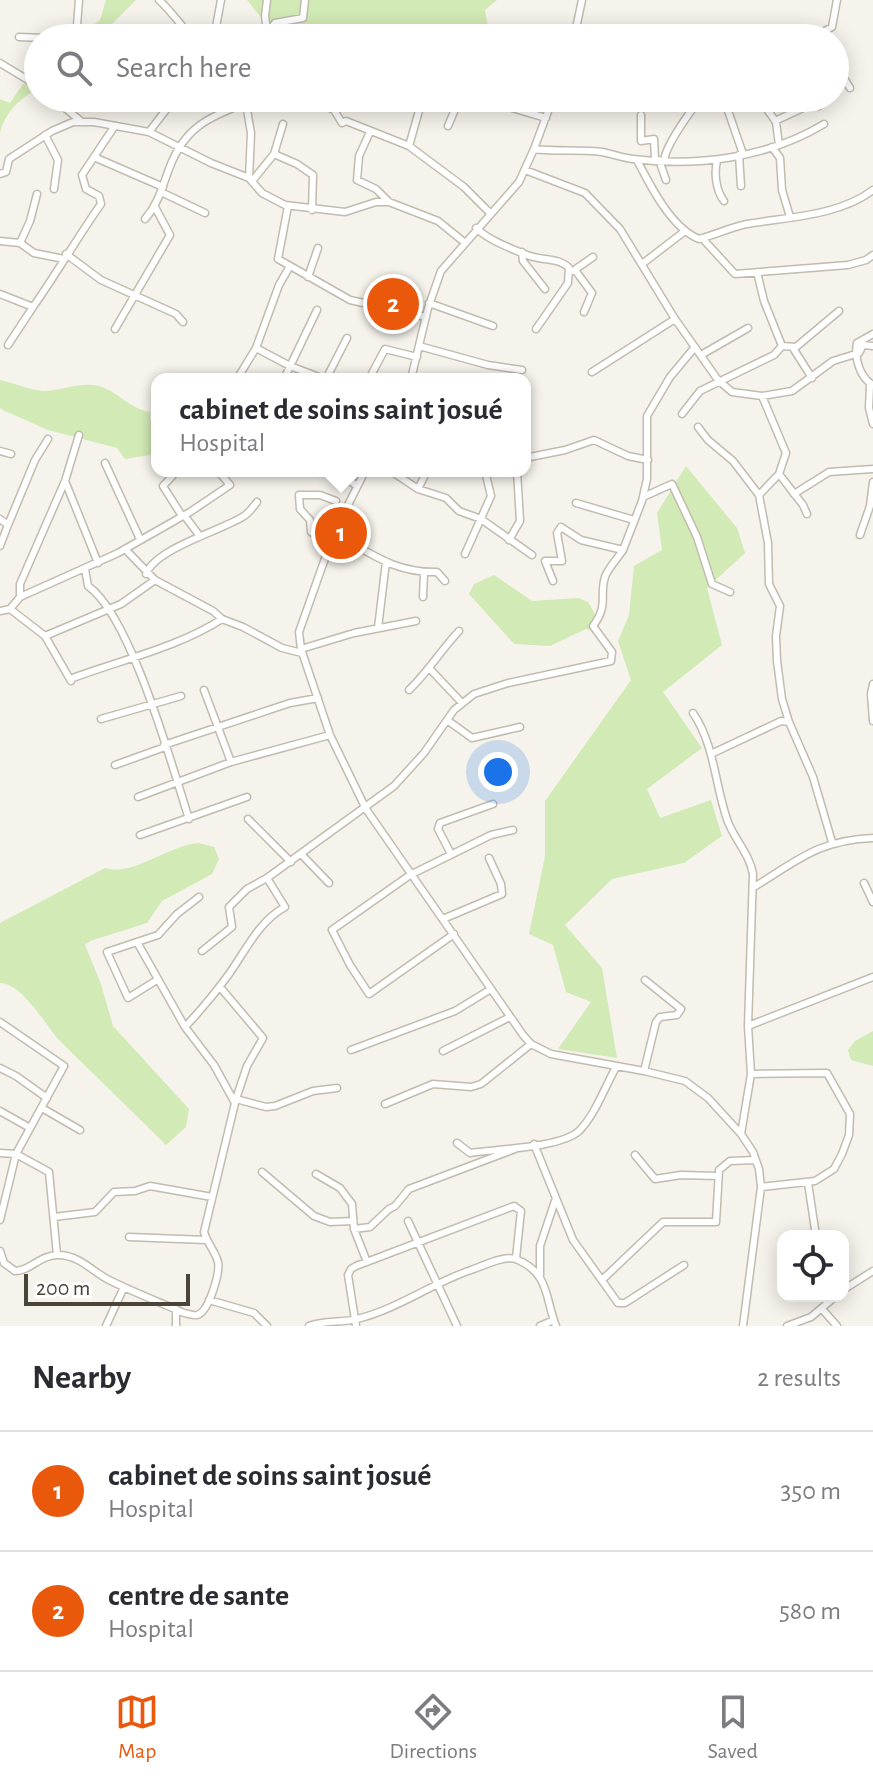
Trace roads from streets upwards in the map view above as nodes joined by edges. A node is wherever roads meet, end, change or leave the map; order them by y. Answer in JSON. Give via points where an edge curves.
{"nodes":[{"id":1,"x":79,"y":0,"type":"edge"},
{"id":2,"x":159,"y":0,"type":"edge"},
{"id":3,"x":221,"y":0,"type":"edge"},
{"id":4,"x":267,"y":0,"type":"edge"},
{"id":5,"x":305,"y":0,"type":"edge"},
{"id":6,"x":582,"y":0,"type":"edge"},
{"id":7,"x":837,"y":0,"type":"edge"},
{"id":8,"x":77,"y":24,"type":"edge"},
{"id":9,"x":182,"y":24,"type":"edge"},
{"id":10,"x":217,"y":24,"type":"edge"},
{"id":11,"x":266,"y":24,"type":"edge"},
{"id":12,"x":274,"y":24,"type":"edge"},
{"id":13,"x":577,"y":24,"type":"edge"},
{"id":14,"x":833,"y":24,"type":"edge"},
{"id":15,"x":19,"y":37,"type":"dead end"},
{"id":16,"x":24,"y":37,"type":"edge"},
{"id":17,"x":0,"y":63,"type":"edge"},
{"id":18,"x":24,"y":78,"type":"edge"},
{"id":19,"x":70,"y":112,"type":"edge"},
{"id":20,"x":164,"y":112,"type":"edge"},
{"id":21,"x":222,"y":112,"type":"edge"},
{"id":22,"x":247,"y":112,"type":"edge"},
{"id":23,"x":335,"y":112,"type":"edge"},
{"id":24,"x":419,"y":112,"type":"edge"},
{"id":25,"x":454,"y":112,"type":"edge"},
{"id":26,"x":526,"y":112,"type":"edge"},
{"id":27,"x":548,"y":112,"type":"edge"},
{"id":28,"x":691,"y":112,"type":"edge"},
{"id":29,"x":728,"y":112,"type":"edge"},
{"id":30,"x":769,"y":112,"type":"edge"},
{"id":31,"x":794,"y":112,"type":"edge"},
{"id":32,"x":641,"y":115,"type":"dead end"},
{"id":33,"x":546,"y":118,"type":"junction"},
{"id":34,"x":775,"y":121,"type":"junction"},
{"id":35,"x":82,"y":122,"type":"junction"},
{"id":36,"x":283,"y":124,"type":"dead end"},
{"id":37,"x":824,"y":124,"type":"dead end"},
{"id":38,"x":448,"y":126,"type":"dead end"},
{"id":39,"x":114,"y":127,"type":"junction"},
{"id":40,"x":149,"y":132,"type":"junction"},
{"id":41,"x":370,"y":132,"type":"junction"},
{"id":42,"x":45,"y":135,"type":"junction"},
{"id":43,"x":180,"y":146,"type":"junction"},
{"id":44,"x":409,"y":146,"type":"junction"},
{"id":45,"x":776,"y":146,"type":"junction"},
{"id":46,"x":534,"y":149,"type":"junction"},
{"id":47,"x":274,"y":154,"type":"junction"},
{"id":48,"x":741,"y":154,"type":"junction"},
{"id":49,"x":94,"y":157,"type":"junction"},
{"id":50,"x":637,"y":160,"type":"junction"},
{"id":51,"x":659,"y":160,"type":"junction"},
{"id":52,"x":717,"y":161,"type":"junction"},
{"id":53,"x":525,"y":170,"type":"junction"},
{"id":54,"x":0,"y":174,"type":"edge"},
{"id":55,"x":251,"y":179,"type":"junction"},
{"id":56,"x":666,"y":180,"type":"dead end"},
{"id":57,"x":741,"y":186,"type":"dead end"},
{"id":58,"x":54,"y":189,"type":"dead end"},
{"id":59,"x":162,"y":190,"type":"junction"},
{"id":60,"x":873,"y":190,"type":"edge"},
{"id":61,"x":37,"y":194,"type":"dead end"},
{"id":62,"x":724,"y":201,"type":"dead end"},
{"id":63,"x":389,"y":202,"type":"junction"},
{"id":64,"x":288,"y":206,"type":"junction"},
{"id":65,"x":155,"y":207,"type":"junction"},
{"id":66,"x":312,"y":210,"type":"junction"},
{"id":67,"x":205,"y":213,"type":"dead end"},
{"id":68,"x":490,"y":213,"type":"junction"},
{"id":69,"x":790,"y":217,"type":"junction"},
{"id":70,"x":145,"y":219,"type":"dead end"},
{"id":71,"x":476,"y":228,"type":"junction"},
{"id":72,"x":685,"y":231,"type":"junction"},
{"id":73,"x":702,"y":238,"type":"junction"},
{"id":74,"x":0,"y":241,"type":"edge"},
{"id":75,"x":464,"y":242,"type":"junction"},
{"id":76,"x":20,"y":243,"type":"junction"},
{"id":77,"x":318,"y":248,"type":"dead end"},
{"id":78,"x":522,"y":252,"type":"junction"},
{"id":79,"x":873,"y":255,"type":"edge"},
{"id":80,"x":65,"y":256,"type":"junction"},
{"id":81,"x":593,"y":257,"type":"dead end"},
{"id":82,"x":642,"y":264,"type":"junction"},
{"id":83,"x":290,"y":266,"type":"junction"},
{"id":84,"x":573,"y":271,"type":"junction"},
{"id":85,"x":757,"y":272,"type":"junction"},
{"id":86,"x":308,"y":277,"type":"junction"},
{"id":87,"x":545,"y":289,"type":"dead end"},
{"id":88,"x":0,"y":294,"type":"edge"},
{"id":89,"x":134,"y":296,"type":"junction"},
{"id":90,"x":429,"y":303,"type":"junction"},
{"id":91,"x":33,"y":307,"type":"junction"},
{"id":92,"x":317,"y":310,"type":"dead end"},
{"id":93,"x":839,"y":311,"type":"dead end"},
{"id":94,"x":584,"y":312,"type":"dead end"},
{"id":95,"x":426,"y":317,"type":"junction"},
{"id":96,"x":675,"y":319,"type":"junction"},
{"id":97,"x":183,"y":322,"type":"dead end"},
{"id":98,"x":493,"y":326,"type":"dead end"},
{"id":99,"x":748,"y":328,"type":"dead end"},
{"id":100,"x":115,"y":329,"type":"dead end"},
{"id":101,"x":536,"y":329,"type":"dead end"},
{"id":102,"x":873,"y":334,"type":"edge"},
{"id":103,"x":347,"y":338,"type":"dead end"},
{"id":104,"x":8,"y":345,"type":"dead end"},
{"id":105,"x":419,"y":346,"type":"junction"},
{"id":106,"x":782,"y":346,"type":"junction"},
{"id":107,"x":873,"y":346,"type":"edge"},
{"id":108,"x":695,"y":347,"type":"junction"},
{"id":109,"x":256,"y":348,"type":"junction"},
{"id":110,"x":793,"y":348,"type":"junction"},
{"id":111,"x":701,"y":355,"type":"junction"},
{"id":112,"x":854,"y":355,"type":"junction"},
{"id":113,"x":417,"y":357,"type":"junction"},
{"id":114,"x":290,"y":366,"type":"junction"},
{"id":115,"x":522,"y":370,"type":"dead end"},
{"id":116,"x":592,"y":372,"type":"dead end"},
{"id":117,"x":241,"y":373,"type":"edge"},
{"id":118,"x":287,"y":373,"type":"edge"},
{"id":119,"x":309,"y":373,"type":"edge"},
{"id":120,"x":328,"y":373,"type":"edge"},
{"id":121,"x":372,"y":373,"type":"edge"},
{"id":122,"x":413,"y":373,"type":"edge"},
{"id":123,"x":812,"y":378,"type":"junction"},
{"id":124,"x":718,"y":380,"type":"junction"},
{"id":125,"x":871,"y":385,"type":"edge"},
{"id":126,"x":762,"y":396,"type":"junction"},
{"id":127,"x":682,"y":414,"type":"dead end"},
{"id":128,"x":873,"y":424,"type":"edge"},
{"id":129,"x":698,"y":427,"type":"dead end"},
{"id":130,"x":79,"y":435,"type":"dead end"},
{"id":131,"x":48,"y":439,"type":"dead end"},
{"id":132,"x":0,"y":451,"type":"edge"},
{"id":133,"x":11,"y":454,"type":"dead end"},
{"id":134,"x":531,"y":457,"type":"edge"},
{"id":135,"x":648,"y":460,"type":"junction"},
{"id":136,"x":105,"y":463,"type":"dead end"},
{"id":137,"x":873,"y":469,"type":"edge"},
{"id":138,"x":779,"y":474,"type":"junction"},
{"id":139,"x":171,"y":477,"type":"edge"},
{"id":140,"x":223,"y":477,"type":"edge"},
{"id":141,"x":344,"y":477,"type":"edge"},
{"id":142,"x":362,"y":477,"type":"edge"},
{"id":143,"x":400,"y":477,"type":"edge"},
{"id":144,"x":424,"y":477,"type":"edge"},
{"id":145,"x":486,"y":477,"type":"edge"},
{"id":146,"x":517,"y":477,"type":"edge"},
{"id":147,"x":65,"y":481,"type":"junction"},
{"id":148,"x":873,"y":482,"type":"edge"},
{"id":149,"x":357,"y":486,"type":"junction"},
{"id":150,"x":418,"y":489,"type":"junction"},
{"id":151,"x":794,"y":494,"type":"junction"},
{"id":152,"x":759,"y":495,"type":"junction"},
{"id":153,"x":643,"y":497,"type":"junction"},
{"id":154,"x":336,"y":501,"type":"dead end"},
{"id":155,"x":257,"y":502,"type":"dead end"},
{"id":156,"x":576,"y":503,"type":"dead end"},
{"id":157,"x":807,"y":514,"type":"dead end"},
{"id":158,"x":183,"y":516,"type":"junction"},
{"id":159,"x":0,"y":519,"type":"edge"},
{"id":160,"x":481,"y":519,"type":"junction"},
{"id":161,"x":634,"y":520,"type":"junction"},
{"id":162,"x":8,"y":525,"type":"junction"},
{"id":163,"x":334,"y":533,"type":"junction"},
{"id":164,"x":199,"y":535,"type":"junction"},
{"id":165,"x":860,"y":535,"type":"dead end"},
{"id":166,"x":140,"y":539,"type":"junction"},
{"id":167,"x":509,"y":540,"type":"junction"},
{"id":168,"x":330,"y":544,"type":"junction"},
{"id":169,"x":0,"y":546,"type":"edge"},
{"id":170,"x":125,"y":549,"type":"junction"},
{"id":171,"x":623,"y":550,"type":"junction"},
{"id":172,"x":465,"y":554,"type":"dead end"},
{"id":173,"x":532,"y":555,"type":"dead end"},
{"id":174,"x":386,"y":562,"type":"junction"},
{"id":175,"x":98,"y":563,"type":"junction"},
{"id":176,"x":85,"y":569,"type":"junction"},
{"id":177,"x":424,"y":573,"type":"junction"},
{"id":178,"x":146,"y":574,"type":"junction"},
{"id":179,"x":155,"y":580,"type":"junction"},
{"id":180,"x":445,"y":581,"type":"dead end"},
{"id":181,"x":553,"y":581,"type":"dead end"},
{"id":182,"x":730,"y":592,"type":"dead end"},
{"id":183,"x":20,"y":597,"type":"junction"},
{"id":184,"x":423,"y":597,"type":"dead end"},
{"id":185,"x":10,"y":609,"type":"junction"},
{"id":186,"x":107,"y":609,"type":"junction"},
{"id":187,"x":0,"y":611,"type":"edge"},
{"id":188,"x":222,"y":619,"type":"junction"},
{"id":189,"x":416,"y":621,"type":"dead end"},
{"id":190,"x":378,"y":628,"type":"junction"},
{"id":191,"x":459,"y":631,"type":"dead end"},
{"id":192,"x":45,"y":636,"type":"junction"},
{"id":193,"x":302,"y":651,"type":"junction"},
{"id":194,"x":134,"y":657,"type":"junction"},
{"id":195,"x":430,"y":669,"type":"junction"},
{"id":196,"x":873,"y":684,"type":"edge"},
{"id":197,"x":204,"y":690,"type":"dead end"},
{"id":198,"x":409,"y":690,"type":"dead end"},
{"id":199,"x":181,"y":696,"type":"dead end"},
{"id":200,"x":318,"y":698,"type":"junction"},
{"id":201,"x":462,"y":703,"type":"junction"},
{"id":202,"x":151,"y":704,"type":"junction"},
{"id":203,"x":693,"y":713,"type":"dead end"},
{"id":204,"x":101,"y":719,"type":"dead end"},
{"id":205,"x":447,"y":720,"type":"junction"},
{"id":206,"x":873,"y":721,"type":"edge"},
{"id":207,"x":789,"y":722,"type":"junction"},
{"id":208,"x":217,"y":727,"type":"junction"},
{"id":209,"x":520,"y":727,"type":"dead end"},
{"id":210,"x":221,"y":735,"type":"junction"},
{"id":211,"x":330,"y":735,"type":"junction"},
{"id":212,"x":165,"y":746,"type":"junction"},
{"id":213,"x":711,"y":754,"type":"junction"},
{"id":214,"x":231,"y":762,"type":"junction"},
{"id":215,"x":115,"y":765,"type":"dead end"},
{"id":216,"x":177,"y":783,"type":"junction"},
{"id":217,"x":138,"y":797,"type":"dead end"},
{"id":218,"x":247,"y":797,"type":"dead end"},
{"id":219,"x":493,"y":804,"type":"dead end"},
{"id":220,"x":366,"y":809,"type":"junction"},
{"id":221,"x":189,"y":819,"type":"junction"},
{"id":222,"x":248,"y":819,"type":"dead end"},
{"id":223,"x":513,"y":830,"type":"dead end"},
{"id":224,"x":140,"y":835,"type":"dead end"},
{"id":225,"x":873,"y":838,"type":"edge"},
{"id":226,"x":832,"y":842,"type":"junction"},
{"id":227,"x":301,"y":854,"type":"junction"},
{"id":228,"x":451,"y":854,"type":"junction"},
{"id":229,"x":489,"y":858,"type":"dead end"},
{"id":230,"x":291,"y":862,"type":"junction"},
{"id":231,"x":410,"y":875,"type":"junction"},
{"id":232,"x":267,"y":878,"type":"junction"},
{"id":233,"x":329,"y":883,"type":"dead end"},
{"id":234,"x":864,"y":883,"type":"dead end"},
{"id":235,"x":754,"y":887,"type":"junction"},
{"id":236,"x":199,"y":897,"type":"dead end"},
{"id":237,"x":873,"y":902,"type":"edge"},
{"id":238,"x":443,"y":919,"type":"junction"},
{"id":239,"x":454,"y":934,"type":"junction"},
{"id":240,"x":137,"y":942,"type":"junction"},
{"id":241,"x":202,"y":951,"type":"dead end"},
{"id":242,"x":873,"y":977,"type":"edge"},
{"id":243,"x":157,"y":980,"type":"junction"},
{"id":244,"x":645,"y":980,"type":"dead end"},
{"id":245,"x":220,"y":987,"type":"junction"},
{"id":246,"x":491,"y":989,"type":"junction"},
{"id":247,"x":510,"y":1017,"type":"junction"},
{"id":248,"x":0,"y":1022,"type":"edge"},
{"id":249,"x":748,"y":1026,"type":"junction"},
{"id":250,"x":185,"y":1027,"type":"junction"},
{"id":251,"x":531,"y":1044,"type":"junction"},
{"id":252,"x":351,"y":1050,"type":"dead end"},
{"id":253,"x":443,"y":1051,"type":"dead end"},
{"id":254,"x":616,"y":1067,"type":"junction"},
{"id":255,"x":0,"y":1068,"type":"edge"},
{"id":256,"x":644,"y":1071,"type":"junction"},
{"id":257,"x":751,"y":1074,"type":"junction"},
{"id":258,"x":337,"y":1088,"type":"dead end"},
{"id":259,"x":47,"y":1098,"type":"junction"},
{"id":260,"x":235,"y":1101,"type":"junction"},
{"id":261,"x":385,"y":1104,"type":"dead end"},
{"id":262,"x":42,"y":1108,"type":"junction"},
{"id":263,"x":0,"y":1111,"type":"edge"},
{"id":264,"x":30,"y":1128,"type":"junction"},
{"id":265,"x":80,"y":1130,"type":"dead end"},
{"id":266,"x":741,"y":1134,"type":"junction"},
{"id":267,"x":457,"y":1143,"type":"dead end"},
{"id":268,"x":534,"y":1144,"type":"junction"},
{"id":269,"x":522,"y":1146,"type":"junction"},
{"id":270,"x":0,"y":1153,"type":"edge"},
{"id":271,"x":16,"y":1154,"type":"junction"},
{"id":272,"x":635,"y":1155,"type":"dead end"},
{"id":273,"x":756,"y":1160,"type":"junction"},
{"id":274,"x":262,"y":1172,"type":"dead end"},
{"id":275,"x":316,"y":1174,"type":"dead end"},
{"id":276,"x":718,"y":1176,"type":"junction"},
{"id":277,"x":808,"y":1183,"type":"junction"},
{"id":278,"x":761,"y":1187,"type":"junction"},
{"id":279,"x":2,"y":1197,"type":"edge"},
{"id":280,"x":212,"y":1197,"type":"junction"},
{"id":281,"x":555,"y":1200,"type":"junction"},
{"id":282,"x":54,"y":1217,"type":"junction"},
{"id":283,"x":0,"y":1220,"type":"edge"},
{"id":284,"x":408,"y":1221,"type":"dead end"},
{"id":285,"x":353,"y":1225,"type":"junction"},
{"id":286,"x":815,"y":1230,"type":"edge"},
{"id":287,"x":129,"y":1237,"type":"dead end"},
{"id":288,"x":206,"y":1240,"type":"junction"},
{"id":289,"x":418,"y":1241,"type":"junction"},
{"id":290,"x":0,"y":1251,"type":"edge"},
{"id":291,"x":57,"y":1255,"type":"junction"},
{"id":292,"x":516,"y":1258,"type":"junction"},
{"id":293,"x":1,"y":1260,"type":"edge"},
{"id":294,"x":367,"y":1262,"type":"junction"},
{"id":295,"x":684,"y":1265,"type":"dead end"},
{"id":296,"x":873,"y":1271,"type":"edge"},
{"id":297,"x":540,"y":1275,"type":"junction"},
{"id":298,"x":603,"y":1279,"type":"junction"},
{"id":299,"x":436,"y":1284,"type":"junction"},
{"id":300,"x":849,"y":1286,"type":"edge"},
{"id":301,"x":124,"y":1287,"type":"junction"},
{"id":302,"x":209,"y":1300,"type":"junction"},
{"id":303,"x":830,"y":1302,"type":"edge"},
{"id":304,"x":176,"y":1309,"type":"junction"},
{"id":305,"x":822,"y":1309,"type":"junction"},
{"id":306,"x":356,"y":1323,"type":"edge"},
{"id":307,"x":555,"y":1323,"type":"edge"},
{"id":308,"x":106,"y":1326,"type":"edge"},
{"id":309,"x":176,"y":1326,"type":"edge"},
{"id":310,"x":267,"y":1326,"type":"edge"},
{"id":311,"x":309,"y":1326,"type":"edge"},
{"id":312,"x":457,"y":1326,"type":"edge"},
{"id":313,"x":540,"y":1326,"type":"edge"},
{"id":314,"x":743,"y":1326,"type":"edge"},
{"id":315,"x":787,"y":1326,"type":"edge"},
{"id":316,"x":837,"y":1326,"type":"edge"}],
"edges":[{"from":1,"to":8,"type":"street"},
{"from":2,"to":9,"type":"street"},
{"from":3,"to":10,"type":"street"},
{"from":4,"to":11,"type":"street"},
{"from":5,"to":12,"type":"street","via":[[303,18]]},
{"from":6,"to":13,"type":"street"},
{"from":7,"to":14,"type":"street"},
{"from":15,"to":16,"type":"street"},
{"from":17,"to":18,"type":"street"},
{"from":19,"to":35,"type":"street"},
{"from":20,"to":40,"type":"street"},
{"from":21,"to":43,"type":"street","via":[[195,127]]},
{"from":22,"to":55,"type":"street"},
{"from":23,"to":41,"type":"street","via":[[342,123]]},
{"from":24,"to":44,"type":"street"},
{"from":25,"to":38,"type":"street"},
{"from":26,"to":33,"type":"street"},
{"from":27,"to":33,"type":"street"},
{"from":28,"to":51,"type":"street"},
{"from":29,"to":48,"type":"street"},
{"from":30,"to":34,"type":"street"},
{"from":31,"to":34,"type":"street"},
{"from":32,"to":51,"type":"street","via":[[641,141],[654,139]]},
{"from":33,"to":46,"type":"street"},
{"from":34,"to":45,"type":"street"},
{"from":35,"to":39,"type":"street"},
{"from":35,"to":42,"type":"street"},
{"from":36,"to":47,"type":"street"},
{"from":37,"to":45,"type":"street"},
{"from":39,"to":40,"type":"street"},
{"from":39,"to":49,"type":"street"},
{"from":40,"to":43,"type":"street"},
{"from":41,"to":44,"type":"street"},
{"from":41,"to":63,"type":"street","via":[[359,156],[357,180]]},
{"from":42,"to":54,"type":"street","via":[[9,159],[6,172]]},
{"from":42,"to":58,"type":"street","via":[[58,160]]},
{"from":43,"to":55,"type":"street"},
{"from":43,"to":59,"type":"street"},
{"from":44,"to":68,"type":"street"},
{"from":45,"to":48,"type":"street"},
{"from":45,"to":69,"type":"street"},
{"from":46,"to":50,"type":"street"},
{"from":46,"to":53,"type":"street"},
{"from":47,"to":55,"type":"street"},
{"from":47,"to":66,"type":"street","via":[[313,175]]},
{"from":48,"to":52,"type":"street"},
{"from":48,"to":57,"type":"street"},
{"from":49,"to":59,"type":"street"},
{"from":49,"to":80,"type":"street","via":[[82,175],[86,189],[99,196],[101,204]]},
{"from":50,"to":51,"type":"street"},
{"from":50,"to":72,"type":"street","via":[[655,194]]},
{"from":51,"to":52,"type":"street"},
{"from":51,"to":56,"type":"street"},
{"from":52,"to":62,"type":"street"},
{"from":53,"to":68,"type":"street"},
{"from":53,"to":82,"type":"street","via":[[585,193],[620,229]]},
{"from":55,"to":64,"type":"street","via":[[262,193]]},
{"from":59,"to":65,"type":"street"},
{"from":59,"to":67,"type":"street"},
{"from":60,"to":69,"type":"street","via":[[858,201]]},
{"from":61,"to":76,"type":"street"},
{"from":63,"to":66,"type":"street","via":[[345,212]]},
{"from":63,"to":75,"type":"street","via":[[438,221]]},
{"from":64,"to":66,"type":"street"},
{"from":64,"to":83,"type":"street","via":[[278,259]]},
{"from":65,"to":70,"type":"street"},
{"from":65,"to":89,"type":"street","via":[[170,235]]},
{"from":68,"to":71,"type":"street"},
{"from":69,"to":73,"type":"street"},
{"from":71,"to":75,"type":"street"},
{"from":71,"to":78,"type":"street"},
{"from":72,"to":73,"type":"street"},
{"from":72,"to":82,"type":"street"},
{"from":73,"to":85,"type":"street","via":[[735,274]]},
{"from":74,"to":76,"type":"street"},
{"from":75,"to":90,"type":"street","via":[[441,271]]},
{"from":76,"to":80,"type":"street","via":[[34,253]]},
{"from":77,"to":86,"type":"street"},
{"from":78,"to":84,"type":"street","via":[[562,262]]},
{"from":78,"to":87,"type":"street"},
{"from":79,"to":85,"type":"street","via":[[848,265]]},
{"from":80,"to":89,"type":"street"},
{"from":80,"to":91,"type":"street"},
{"from":81,"to":84,"type":"street"},
{"from":82,"to":96,"type":"street"},
{"from":83,"to":86,"type":"street"},
{"from":83,"to":109,"type":"street"},
{"from":84,"to":94,"type":"street","via":[[592,293]]},
{"from":84,"to":101,"type":"street"},
{"from":85,"to":106,"type":"street"},
{"from":86,"to":95,"type":"street","via":[[366,305]]},
{"from":88,"to":91,"type":"street"},
{"from":89,"to":97,"type":"street"},
{"from":89,"to":100,"type":"street"},
{"from":90,"to":95,"type":"street"},
{"from":90,"to":98,"type":"street"},
{"from":91,"to":104,"type":"street"},
{"from":92,"to":114,"type":"street"},
{"from":93,"to":110,"type":"street"},
{"from":95,"to":105,"type":"street"},
{"from":96,"to":108,"type":"street"},
{"from":96,"to":116,"type":"street"},
{"from":99,"to":111,"type":"street"},
{"from":102,"to":112,"type":"street","via":[[857,343]]},
{"from":103,"to":120,"type":"street"},
{"from":105,"to":113,"type":"street"},
{"from":105,"to":115,"type":"street"},
{"from":106,"to":110,"type":"street"},
{"from":106,"to":124,"type":"street","via":[[774,355]]},
{"from":107,"to":112,"type":"street","via":[[863,345]]},
{"from":108,"to":111,"type":"street"},
{"from":108,"to":135,"type":"street","via":[[647,416]]},
{"from":109,"to":114,"type":"street"},
{"from":109,"to":117,"type":"street"},
{"from":110,"to":123,"type":"street"},
{"from":111,"to":124,"type":"street"},
{"from":112,"to":123,"type":"street","via":[[833,361]]},
{"from":112,"to":125,"type":"street"},
{"from":113,"to":121,"type":"street","via":[[385,349]]},
{"from":113,"to":122,"type":"street"},
{"from":114,"to":118,"type":"street"},
{"from":114,"to":119,"type":"street"},
{"from":123,"to":126,"type":"street","via":[[792,391]]},
{"from":124,"to":126,"type":"street","via":[[732,392]]},
{"from":124,"to":127,"type":"street","via":[[700,391]]},
{"from":125,"to":128,"type":"street"},
{"from":126,"to":138,"type":"street","via":[[786,453]]},
{"from":129,"to":152,"type":"street"},
{"from":130,"to":147,"type":"street"},
{"from":131,"to":162,"type":"street"},
{"from":132,"to":133,"type":"street"},
{"from":134,"to":135,"type":"street","via":[[594,440]]},
{"from":135,"to":153,"type":"street"},
{"from":136,"to":166,"type":"street"},
{"from":137,"to":151,"type":"street","via":[[829,472]]},
{"from":138,"to":151,"type":"street"},
{"from":138,"to":152,"type":"street"},
{"from":139,"to":158,"type":"street","via":[[163,486]]},
{"from":140,"to":158,"type":"street","via":[[230,485]]},
{"from":141,"to":149,"type":"street"},
{"from":142,"to":149,"type":"street"},
{"from":143,"to":150,"type":"street"},
{"from":144,"to":150,"type":"street"},
{"from":145,"to":160,"type":"street","via":[[491,496]]},
{"from":146,"to":167,"type":"street","via":[[520,521]]},
{"from":147,"to":175,"type":"street"},
{"from":147,"to":183,"type":"street","via":[[20,584]]},
{"from":148,"to":165,"type":"street"},
{"from":149,"to":163,"type":"street"},
{"from":150,"to":160,"type":"street"},
{"from":151,"to":157,"type":"street"},
{"from":152,"to":207,"type":"street","via":[[769,584],[780,606],[777,661]]},
{"from":153,"to":161,"type":"street"},
{"from":153,"to":182,"type":"street","via":[[672,484],[712,584]]},
{"from":154,"to":168,"type":"street","via":[[299,495],[311,532]]},
{"from":155,"to":164,"type":"street","via":[[245,516]]},
{"from":156,"to":161,"type":"street"},
{"from":158,"to":164,"type":"street"},
{"from":158,"to":166,"type":"street"},
{"from":159,"to":162,"type":"street"},
{"from":160,"to":167,"type":"street"},
{"from":160,"to":172,"type":"street"},
{"from":161,"to":171,"type":"street"},
{"from":162,"to":169,"type":"street"},
{"from":163,"to":168,"type":"street"},
{"from":163,"to":174,"type":"street"},
{"from":164,"to":178,"type":"street","via":[[150,563]]},
{"from":166,"to":170,"type":"street"},
{"from":167,"to":173,"type":"street"},
{"from":168,"to":193,"type":"street","via":[[302,618]]},
{"from":170,"to":175,"type":"street"},
{"from":170,"to":178,"type":"street"},
{"from":171,"to":181,"type":"street","via":[[581,540],[561,527],[557,533],[562,561],[545,561]]},
{"from":171,"to":201,"type":"street","via":[[605,578],[605,603],[593,626],[612,652],[611,661],[508,683]]},
{"from":174,"to":177,"type":"street"},
{"from":174,"to":190,"type":"street"},
{"from":175,"to":176,"type":"street"},
{"from":176,"to":183,"type":"street"},
{"from":176,"to":186,"type":"street","via":[[88,586]]},
{"from":177,"to":180,"type":"street","via":[[437,572]]},
{"from":177,"to":184,"type":"street"},
{"from":178,"to":179,"type":"street"},
{"from":179,"to":186,"type":"street"},
{"from":179,"to":188,"type":"street"},
{"from":183,"to":185,"type":"street"},
{"from":185,"to":187,"type":"street"},
{"from":185,"to":192,"type":"street"},
{"from":186,"to":192,"type":"street"},
{"from":186,"to":194,"type":"street"},
{"from":188,"to":193,"type":"street","via":[[282,648]]},
{"from":188,"to":194,"type":"street"},
{"from":189,"to":190,"type":"street"},
{"from":190,"to":193,"type":"street"},
{"from":191,"to":195,"type":"street"},
{"from":192,"to":194,"type":"street","via":[[71,680]]},
{"from":193,"to":200,"type":"street"},
{"from":194,"to":202,"type":"street"},
{"from":195,"to":198,"type":"street"},
{"from":195,"to":201,"type":"street"},
{"from":196,"to":206,"type":"street"},
{"from":197,"to":208,"type":"street"},
{"from":199,"to":202,"type":"street"},
{"from":200,"to":208,"type":"street"},
{"from":200,"to":211,"type":"street"},
{"from":201,"to":205,"type":"street"},
{"from":202,"to":204,"type":"street"},
{"from":202,"to":212,"type":"street"},
{"from":203,"to":213,"type":"street"},
{"from":205,"to":209,"type":"street","via":[[472,738]]},
{"from":205,"to":220,"type":"street","via":[[394,786]]},
{"from":207,"to":213,"type":"street"},
{"from":207,"to":226,"type":"street","via":[[813,777]]},
{"from":208,"to":210,"type":"street"},
{"from":208,"to":212,"type":"street"},
{"from":210,"to":212,"type":"street","via":[[205,732]]},
{"from":210,"to":214,"type":"street"},
{"from":211,"to":214,"type":"street"},
{"from":211,"to":220,"type":"street"},
{"from":212,"to":215,"type":"street"},
{"from":212,"to":216,"type":"street"},
{"from":213,"to":235,"type":"street","via":[[727,821],[752,866]]},
{"from":214,"to":216,"type":"street"},
{"from":216,"to":217,"type":"street"},
{"from":216,"to":221,"type":"street"},
{"from":218,"to":221,"type":"street"},
{"from":219,"to":228,"type":"street","via":[[440,823]]},
{"from":220,"to":227,"type":"street"},
{"from":220,"to":231,"type":"street"},
{"from":221,"to":224,"type":"street"},
{"from":222,"to":230,"type":"street"},
{"from":223,"to":228,"type":"street"},
{"from":225,"to":226,"type":"street"},
{"from":226,"to":235,"type":"street"},
{"from":227,"to":230,"type":"street"},
{"from":227,"to":233,"type":"street"},
{"from":228,"to":231,"type":"street"},
{"from":229,"to":238,"type":"street","via":[[502,894]]},
{"from":230,"to":232,"type":"street"},
{"from":231,"to":238,"type":"street"},
{"from":231,"to":239,"type":"street","via":[[332,930],[367,993]]},
{"from":232,"to":241,"type":"street","via":[[229,907],[232,927]]},
{"from":232,"to":245,"type":"street","via":[[285,907],[273,913],[247,945]]},
{"from":234,"to":237,"type":"street"},
{"from":235,"to":249,"type":"street"},
{"from":236,"to":240,"type":"street","via":[[158,935]]},
{"from":238,"to":239,"type":"street"},
{"from":239,"to":246,"type":"street"},
{"from":240,"to":243,"type":"street"},
{"from":240,"to":243,"type":"street","via":[[107,952],[128,998]]},
{"from":242,"to":249,"type":"street"},
{"from":243,"to":250,"type":"street"},
{"from":244,"to":256,"type":"street","via":[[681,1009],[656,1022]]},
{"from":245,"to":250,"type":"street"},
{"from":245,"to":260,"type":"street","via":[[263,1038]]},
{"from":246,"to":247,"type":"street"},
{"from":246,"to":252,"type":"street","via":[[455,1011]]},
{"from":247,"to":251,"type":"street"},
{"from":247,"to":253,"type":"street"},
{"from":248,"to":259,"type":"street","via":[[64,1065]]},
{"from":249,"to":257,"type":"street"},
{"from":250,"to":260,"type":"street"},
{"from":251,"to":254,"type":"street","via":[[551,1054]]},
{"from":251,"to":261,"type":"street","via":[[481,1084],[433,1084]]},
{"from":254,"to":256,"type":"street"},
{"from":254,"to":268,"type":"street","via":[[579,1131]]},
{"from":255,"to":259,"type":"street"},
{"from":256,"to":266,"type":"street","via":[[696,1088]]},
{"from":257,"to":266,"type":"street"},
{"from":257,"to":277,"type":"street","via":[[827,1073],[850,1112],[849,1135],[834,1169]]},
{"from":258,"to":260,"type":"street","via":[[275,1106]]},
{"from":259,"to":262,"type":"street"},
{"from":260,"to":280,"type":"street"},
{"from":262,"to":264,"type":"street"},
{"from":262,"to":265,"type":"street"},
{"from":263,"to":264,"type":"street"},
{"from":264,"to":271,"type":"street"},
{"from":266,"to":273,"type":"street"},
{"from":267,"to":269,"type":"street","via":[[470,1153]]},
{"from":268,"to":269,"type":"street"},
{"from":268,"to":281,"type":"street"},
{"from":269,"to":285,"type":"street","via":[[409,1189],[370,1227]]},
{"from":270,"to":271,"type":"street"},
{"from":271,"to":279,"type":"street"},
{"from":271,"to":282,"type":"street","via":[[49,1172]]},
{"from":272,"to":276,"type":"street","via":[[655,1179]]},
{"from":273,"to":276,"type":"street","via":[[730,1161]]},
{"from":273,"to":278,"type":"street"},
{"from":274,"to":285,"type":"street","via":[[314,1216]]},
{"from":275,"to":285,"type":"street","via":[[347,1196]]},
{"from":276,"to":298,"type":"street","via":[[716,1222],[663,1222]]},
{"from":277,"to":278,"type":"street"},
{"from":277,"to":286,"type":"street"},
{"from":278,"to":314,"type":"street"},
{"from":279,"to":283,"type":"street"},
{"from":280,"to":282,"type":"street","via":[[146,1186],[114,1192],[95,1212]]},
{"from":280,"to":288,"type":"street"},
{"from":281,"to":297,"type":"street","via":[[540,1246]]},
{"from":281,"to":298,"type":"street","via":[[578,1249]]},
{"from":282,"to":291,"type":"street"},
{"from":284,"to":289,"type":"street"},
{"from":285,"to":294,"type":"street"},
{"from":287,"to":288,"type":"street"},
{"from":288,"to":302,"type":"street","via":[[218,1269]]},
{"from":289,"to":292,"type":"street","via":[[518,1206]]},
{"from":289,"to":294,"type":"street"},
{"from":289,"to":299,"type":"street"},
{"from":290,"to":293,"type":"street"},
{"from":291,"to":293,"type":"street","via":[[20,1272]]},
{"from":291,"to":301,"type":"street","via":[[71,1256]]},
{"from":292,"to":297,"type":"street"},
{"from":292,"to":299,"type":"street"},
{"from":294,"to":306,"type":"street","via":[[348,1275]]},
{"from":295,"to":298,"type":"street","via":[[625,1303],[614,1299]]},
{"from":296,"to":300,"type":"street"},
{"from":297,"to":307,"type":"street"},
{"from":299,"to":306,"type":"street"},
{"from":299,"to":312,"type":"street"},
{"from":301,"to":304,"type":"street"},
{"from":301,"to":308,"type":"street"},
{"from":302,"to":304,"type":"street","via":[[199,1315]]},
{"from":302,"to":310,"type":"street","via":[[254,1313]]},
{"from":303,"to":305,"type":"street"},
{"from":304,"to":309,"type":"street"},
{"from":305,"to":315,"type":"street"},
{"from":305,"to":316,"type":"street"},
{"from":306,"to":311,"type":"street","via":[[340,1319]]},
{"from":307,"to":313,"type":"street"}]}
